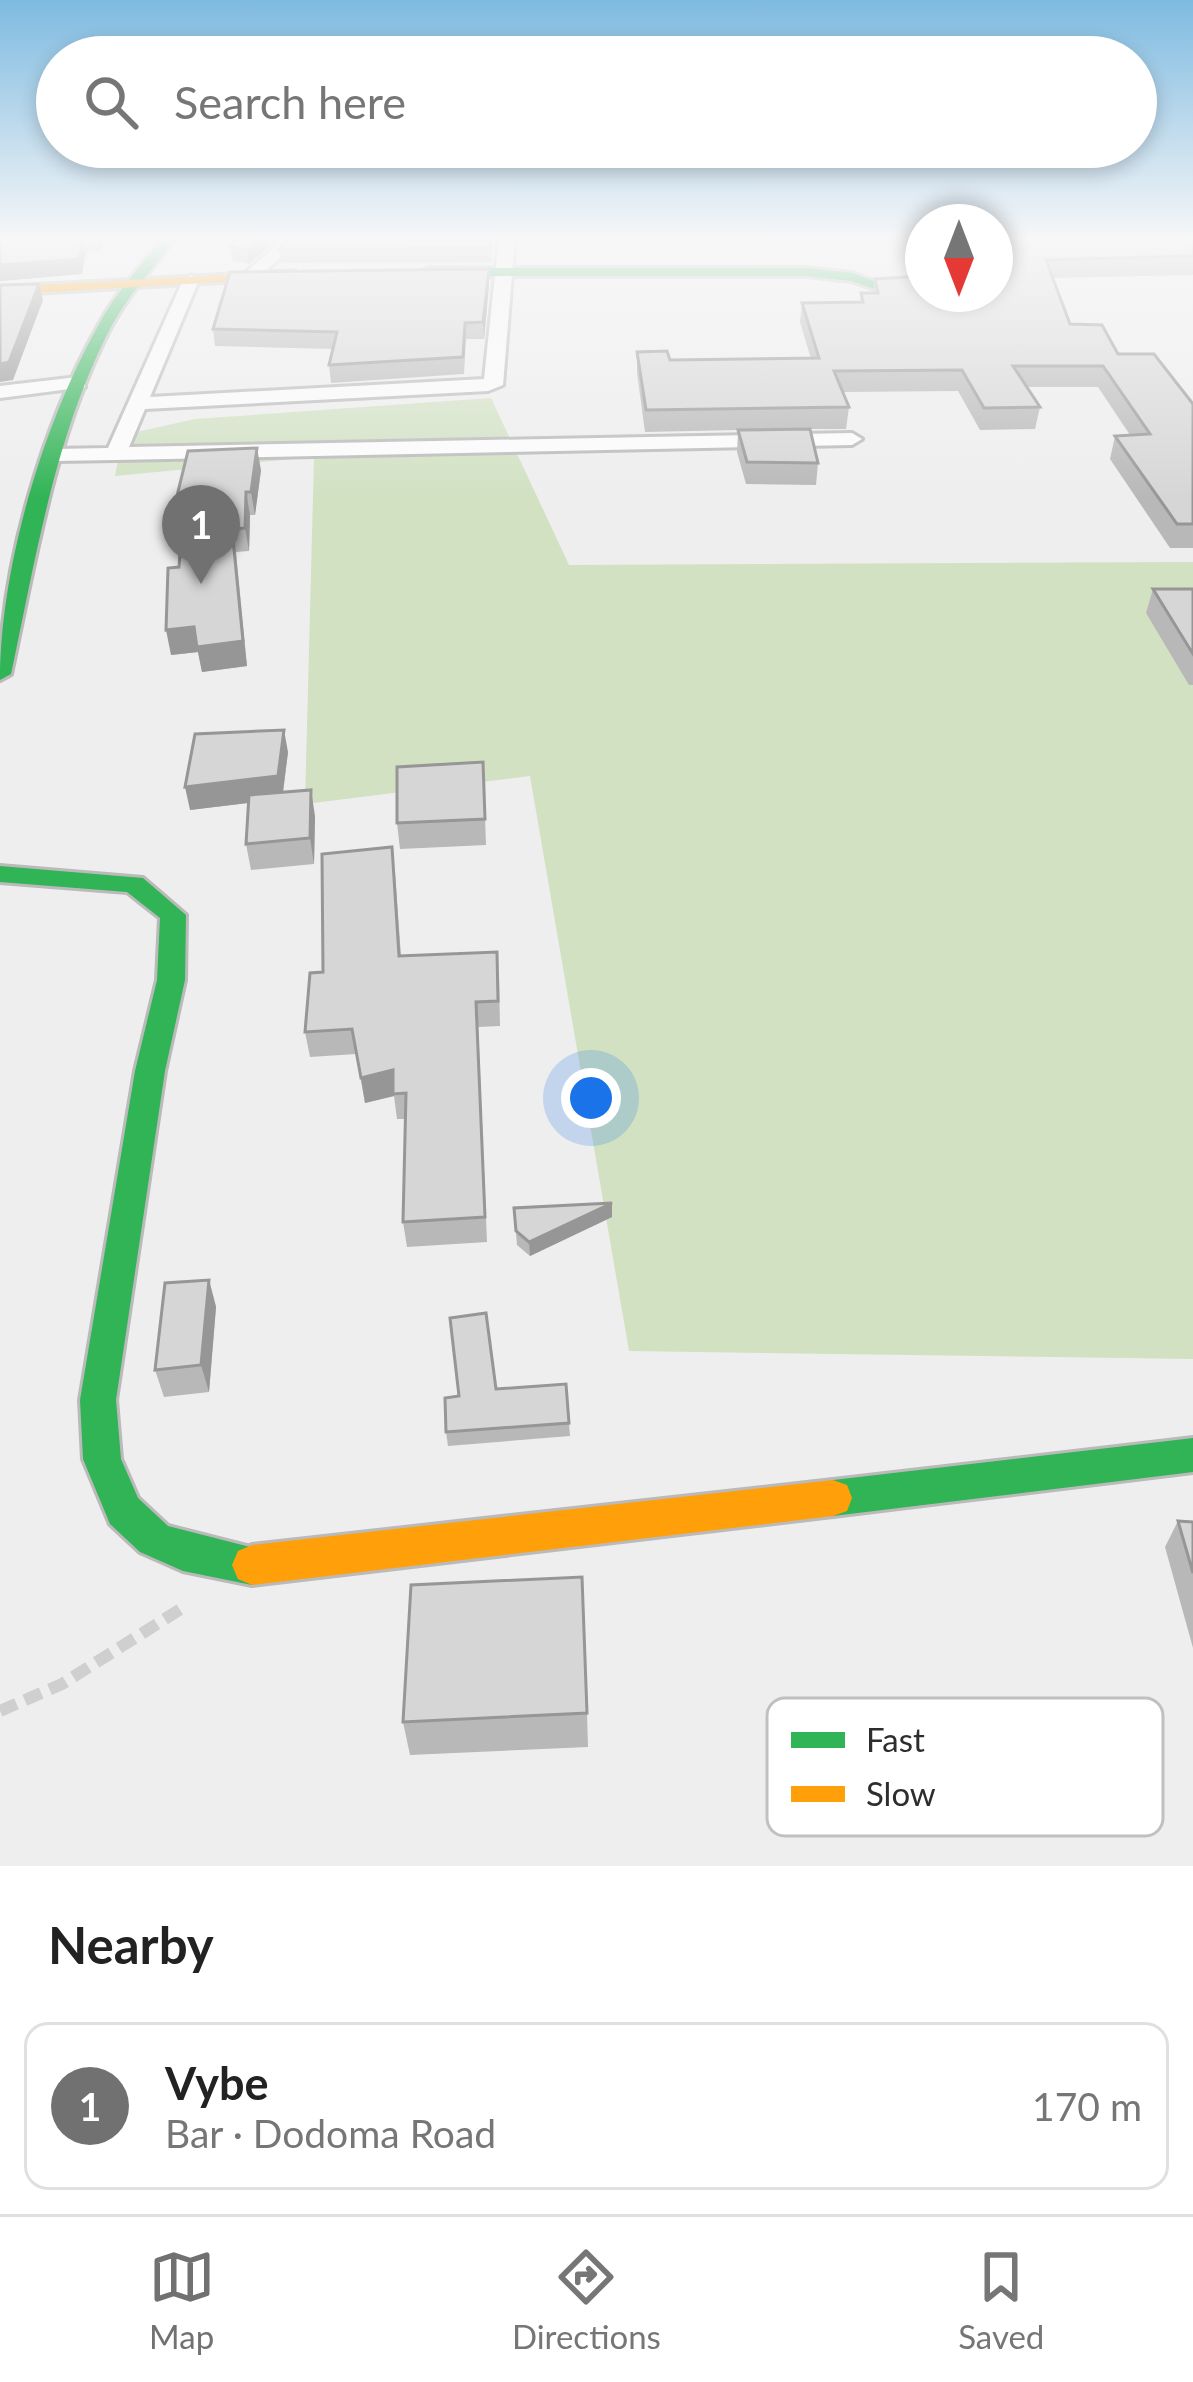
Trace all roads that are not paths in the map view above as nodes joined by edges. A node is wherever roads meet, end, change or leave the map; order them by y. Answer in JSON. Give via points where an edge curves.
{"nodes":[{"id":1,"x":106,"y":324,"type":"edge"},
{"id":2,"x":172,"y":324,"type":"edge"},
{"id":3,"x":498,"y":324,"type":"edge"},
{"id":4,"x":78,"y":383,"type":"junction"},
{"id":5,"x":0,"y":392,"type":"edge"},
{"id":6,"x":137,"y":404,"type":"junction"},
{"id":7,"x":852,"y":439,"type":"dead end"},
{"id":8,"x":116,"y":454,"type":"junction"},
{"id":9,"x":54,"y":455,"type":"junction"},
{"id":10,"x":0,"y":674,"type":"edge"},
{"id":11,"x":0,"y":874,"type":"edge"},
{"id":12,"x":1193,"y":1455,"type":"edge"}],
"edges":[{"from":1,"to":4,"type":"main road"},
{"from":2,"to":6,"type":"street"},
{"from":3,"to":6,"type":"street","via":[[496,381],[488,385]]},
{"from":4,"to":5,"type":"street"},
{"from":4,"to":9,"type":"main road"},
{"from":6,"to":8,"type":"street"},
{"from":7,"to":8,"type":"street"},
{"from":8,"to":9,"type":"street"},
{"from":9,"to":10,"type":"main road"},
{"from":11,"to":12,"type":"main road","via":[[134,884],[172,915],[170,980],[98,1400],[102,1459],[124,1511],[154,1539],[246,1565],[319,1560]]}]}
